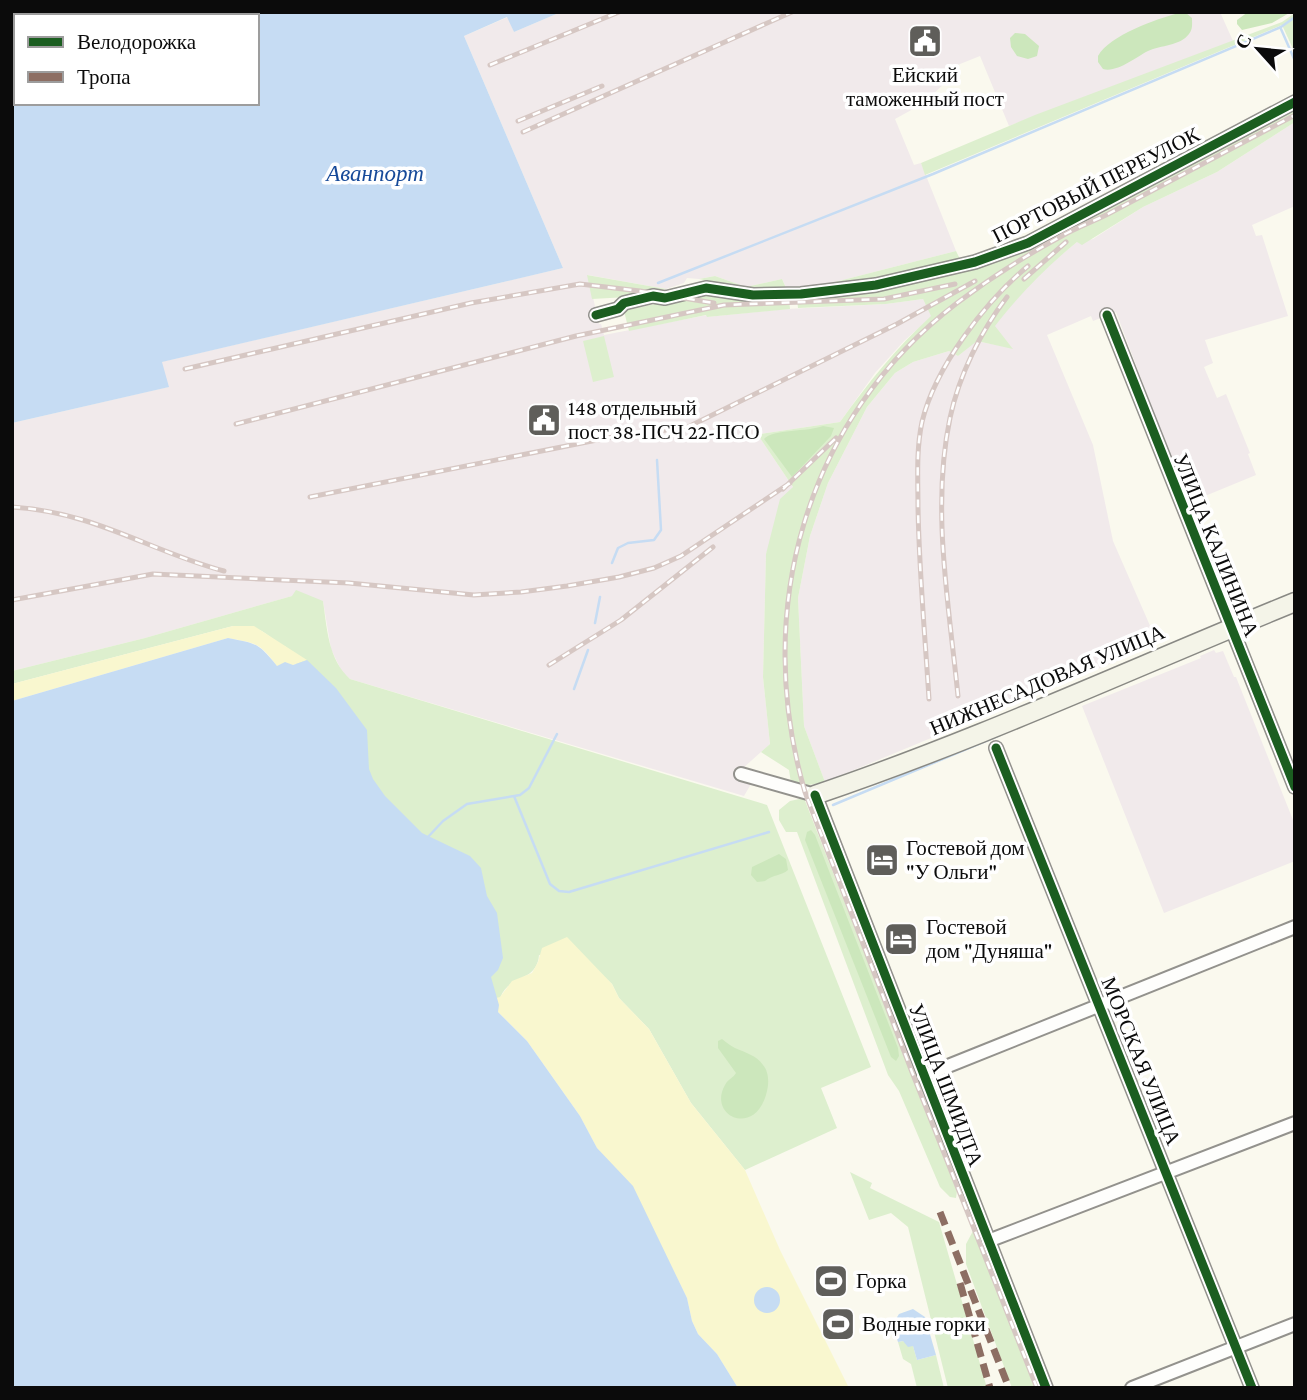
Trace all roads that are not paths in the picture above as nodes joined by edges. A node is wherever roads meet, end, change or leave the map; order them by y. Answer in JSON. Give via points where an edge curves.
{"nodes":[{"id":1,"x":1295,"y":102,"type":"edge"},
{"id":2,"x":596,"y":315,"type":"dead end"},
{"id":3,"x":1107,"y":315,"type":"dead end"},
{"id":4,"x":1295,"y":602,"type":"edge"},
{"id":5,"x":1231,"y":628,"type":"junction"},
{"id":6,"x":996,"y":748,"type":"dead end"},
{"id":7,"x":741,"y":774,"type":"dead end"},
{"id":8,"x":1295,"y":787,"type":"edge"},
{"id":9,"x":815,"y":795,"type":"junction"},
{"id":10,"x":1295,"y":927,"type":"edge"},
{"id":11,"x":1100,"y":1005,"type":"junction"},
{"id":12,"x":923,"y":1076,"type":"junction"},
{"id":13,"x":1295,"y":1123,"type":"edge"},
{"id":14,"x":1167,"y":1172,"type":"junction"},
{"id":15,"x":988,"y":1241,"type":"junction"},
{"id":16,"x":1295,"y":1324,"type":"edge"},
{"id":17,"x":1236,"y":1348,"type":"junction"},
{"id":18,"x":1046,"y":1388,"type":"edge"},
{"id":19,"x":1132,"y":1388,"type":"edge"},
{"id":20,"x":1252,"y":1388,"type":"edge"}],
"edges":[{"from":1,"to":2,"type":"street","name":"ПОРТОВЫЙ ПЕРЕУЛОК","via":[[1028,243],[975,262],[876,285],[794,295],[706,288],[624,303]]},
{"from":3,"to":5,"type":"street","name":"УЛИЦА КАЛИНИНА"},
{"from":4,"to":5,"type":"street","name":"НИЖНЕСАДОВАЯ УЛИЦА"},
{"from":5,"to":8,"type":"street","name":"УЛИЦА КАЛИНИНА"},
{"from":5,"to":9,"type":"street","name":"НИЖНЕСАДОВАЯ УЛИЦА","via":[[989,730]]},
{"from":6,"to":11,"type":"street","name":"МОРСКАЯ УЛИЦА"},
{"from":7,"to":9,"type":"street"},
{"from":9,"to":12,"type":"street","name":"УЛИЦА ШМИДТА"},
{"from":10,"to":11,"type":"street"},
{"from":11,"to":12,"type":"street"},
{"from":11,"to":14,"type":"street","name":"МОРСКАЯ УЛИЦА"},
{"from":12,"to":15,"type":"street","name":"УЛИЦА ШМИДТА"},
{"from":13,"to":14,"type":"street"},
{"from":14,"to":15,"type":"street"},
{"from":14,"to":17,"type":"street","name":"МОРСКАЯ УЛИЦА"},
{"from":15,"to":18,"type":"street","name":"УЛИЦА ШМИДТА"},
{"from":16,"to":17,"type":"street"},
{"from":17,"to":19,"type":"street"},
{"from":17,"to":20,"type":"street","name":"МОРСКАЯ УЛИЦА"}]}
